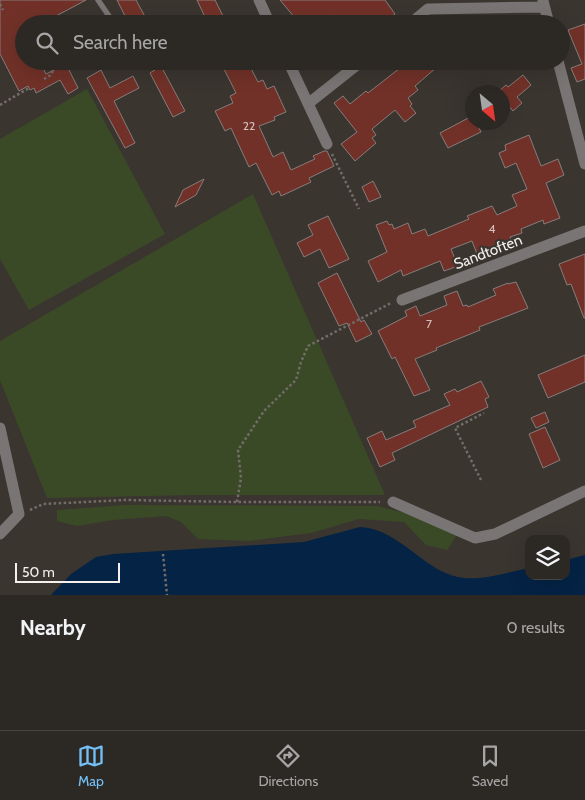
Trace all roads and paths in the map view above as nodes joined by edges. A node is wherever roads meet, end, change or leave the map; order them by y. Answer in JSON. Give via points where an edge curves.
{"nodes":[{"id":1,"x":98,"y":0,"type":"edge"},
{"id":2,"x":259,"y":0,"type":"edge"},
{"id":3,"x":0,"y":4,"type":"edge"},
{"id":4,"x":544,"y":4,"type":"edge"},
{"id":5,"x":424,"y":5,"type":"edge"},
{"id":6,"x":3,"y":10,"type":"dead end"},
{"id":7,"x":108,"y":15,"type":"edge"},
{"id":8,"x":266,"y":15,"type":"edge"},
{"id":9,"x":53,"y":70,"type":"edge"},
{"id":10,"x":292,"y":70,"type":"edge"},
{"id":11,"x":351,"y":70,"type":"edge"},
{"id":12,"x":560,"y":70,"type":"edge"},
{"id":13,"x":44,"y":79,"type":"dead end"},
{"id":14,"x":29,"y":88,"type":"dead end"},
{"id":15,"x":309,"y":103,"type":"junction"},
{"id":16,"x":0,"y":104,"type":"edge"},
{"id":17,"x":327,"y":144,"type":"joint"},
{"id":18,"x":585,"y":164,"type":"edge"},
{"id":19,"x":359,"y":209,"type":"dead end"},
{"id":20,"x":585,"y":231,"type":"edge"},
{"id":21,"x":402,"y":300,"type":"joint"},
{"id":22,"x":484,"y":413,"type":"dead end"},
{"id":23,"x":0,"y":428,"type":"edge"},
{"id":24,"x":481,"y":480,"type":"dead end"},
{"id":25,"x":585,"y":491,"type":"edge"},
{"id":26,"x":237,"y":502,"type":"junction"},
{"id":27,"x":393,"y":502,"type":"joint"},
{"id":28,"x":19,"y":514,"type":"junction"},
{"id":29,"x":0,"y":534,"type":"edge"},
{"id":30,"x":163,"y":554,"type":"dead end"},
{"id":31,"x":167,"y":595,"type":"edge"}],
"edges":[{"from":1,"to":7,"type":"lane"},
{"from":2,"to":8,"type":"street"},
{"from":3,"to":6,"type":"path"},
{"from":4,"to":5,"type":"street"},
{"from":9,"to":13,"type":"path"},
{"from":10,"to":15,"type":"street"},
{"from":11,"to":15,"type":"street"},
{"from":12,"to":18,"type":"street"},
{"from":14,"to":16,"type":"path"},
{"from":15,"to":17,"type":"street"},
{"from":17,"to":19,"type":"path"},
{"from":20,"to":21,"type":"street","name":"Sandtoften"},
{"from":21,"to":26,"type":"path","via":[[392,302],[308,346],[296,380],[264,411],[238,450],[241,478]]},
{"from":22,"to":24,"type":"path","via":[[455,428]]},
{"from":23,"to":28,"type":"street"},
{"from":25,"to":27,"type":"street","via":[[495,534],[475,538]]},
{"from":26,"to":27,"type":"path"},
{"from":26,"to":28,"type":"path","via":[[43,504]]},
{"from":28,"to":29,"type":"street"},
{"from":30,"to":31,"type":"path"}]}
